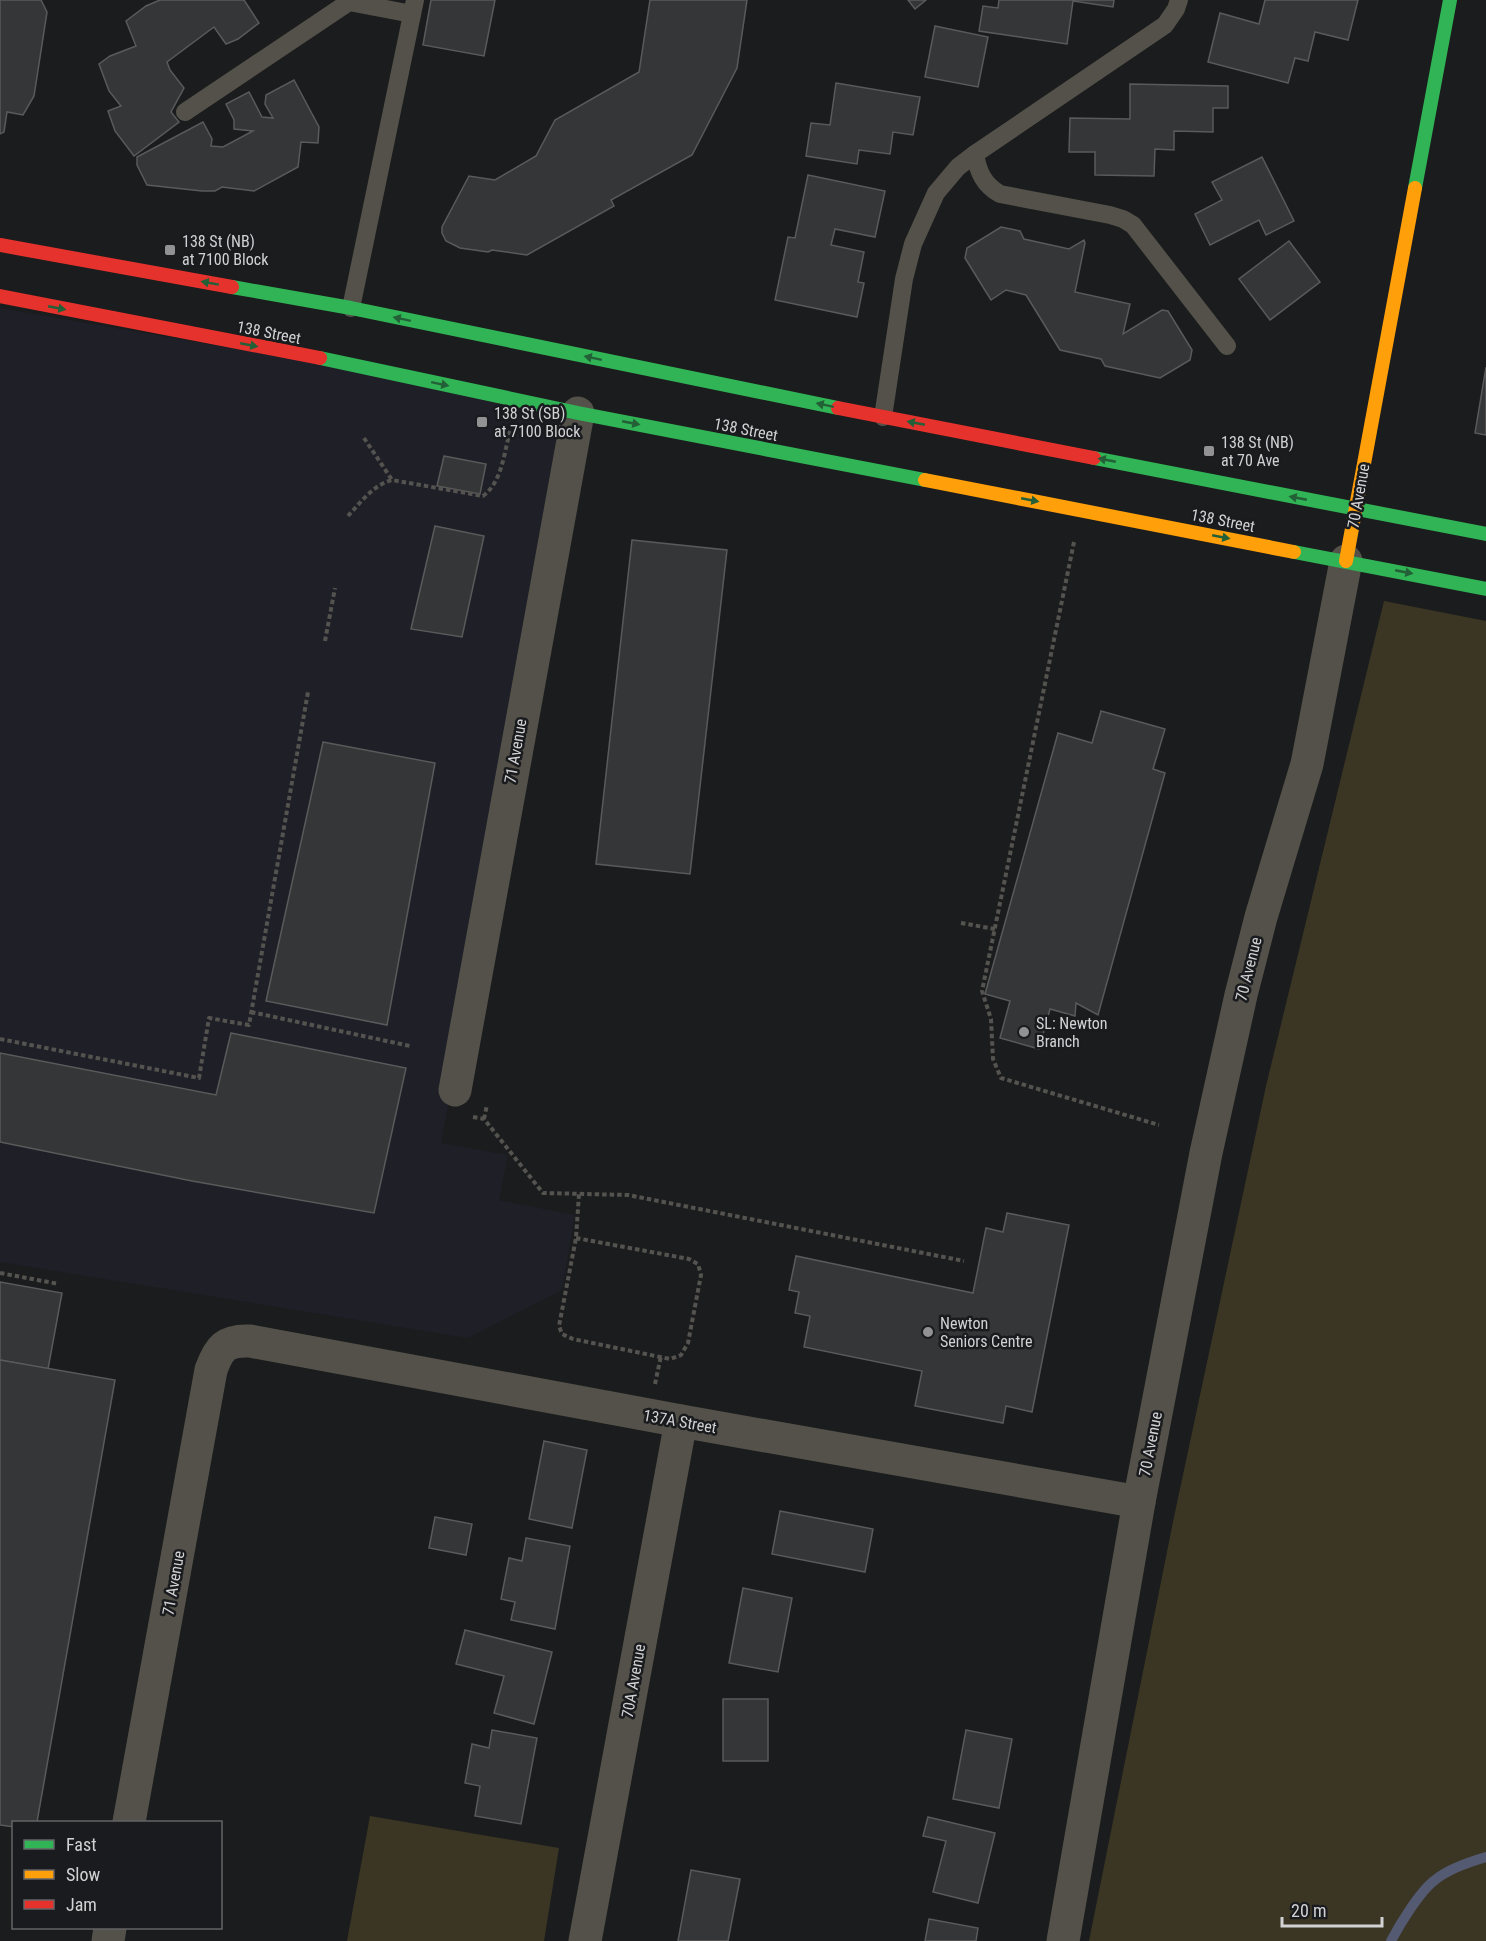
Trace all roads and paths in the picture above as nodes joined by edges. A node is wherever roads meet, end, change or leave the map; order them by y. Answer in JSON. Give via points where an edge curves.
{"nodes":[{"id":1,"x":1179,"y":0,"type":"edge"},
{"id":2,"x":1450,"y":0,"type":"edge"},
{"id":3,"x":413,"y":7,"type":"edge"},
{"id":4,"x":185,"y":112,"type":"dead end"},
{"id":5,"x":975,"y":154,"type":"junction"},
{"id":6,"x":0,"y":245,"type":"edge"},
{"id":7,"x":0,"y":296,"type":"edge"},
{"id":8,"x":351,"y":308,"type":"junction"},
{"id":9,"x":1227,"y":346,"type":"dead end"},
{"id":10,"x":578,"y":413,"type":"junction"},
{"id":11,"x":883,"y":417,"type":"junction"},
{"id":12,"x":511,"y":427,"type":"dead end"},
{"id":13,"x":364,"y":438,"type":"dead end"},
{"id":14,"x":392,"y":480,"type":"junction"},
{"id":15,"x":1356,"y":509,"type":"junction"},
{"id":16,"x":348,"y":516,"type":"dead end"},
{"id":17,"x":1486,"y":534,"type":"edge"},
{"id":18,"x":1074,"y":540,"type":"dead end"},
{"id":19,"x":1346,"y":561,"type":"junction"},
{"id":20,"x":335,"y":588,"type":"dead end"},
{"id":21,"x":1486,"y":589,"type":"edge"},
{"id":22,"x":325,"y":641,"type":"dead end"},
{"id":23,"x":308,"y":692,"type":"dead end"},
{"id":24,"x":961,"y":923,"type":"dead end"},
{"id":25,"x":995,"y":929,"type":"junction"},
{"id":26,"x":251,"y":1012,"type":"junction"},
{"id":27,"x":0,"y":1039,"type":"edge"},
{"id":28,"x":410,"y":1046,"type":"dead end"},
{"id":29,"x":455,"y":1090,"type":"dead end"},
{"id":30,"x":484,"y":1119,"type":"dead end"},
{"id":31,"x":1159,"y":1125,"type":"dead end"},
{"id":32,"x":579,"y":1194,"type":"junction"},
{"id":33,"x":576,"y":1238,"type":"junction"},
{"id":34,"x":964,"y":1261,"type":"dead end"},
{"id":35,"x":0,"y":1273,"type":"edge"},
{"id":36,"x":59,"y":1284,"type":"dead end"},
{"id":37,"x":224,"y":1346,"type":"joint"},
{"id":38,"x":661,"y":1356,"type":"junction"},
{"id":39,"x":653,"y":1390,"type":"dead end"},
{"id":40,"x":681,"y":1421,"type":"junction"},
{"id":41,"x":1139,"y":1502,"type":"junction"},
{"id":42,"x":129,"y":1821,"type":"edge"},
{"id":43,"x":585,"y":1941,"type":"edge"},
{"id":44,"x":1063,"y":1941,"type":"edge"}],
"edges":[{"from":1,"to":5,"type":"lane","via":[[1165,25],[1150,37]]},
{"from":2,"to":15,"type":"main road","name":"70 Avenue"},
{"from":3,"to":4,"type":"lane","via":[[349,2]]},
{"from":3,"to":8,"type":"lane"},
{"from":5,"to":9,"type":"lane","via":[[982,178],[1000,194],[1110,215],[1133,225]]},
{"from":5,"to":11,"type":"lane","via":[[936,193],[913,244]]},
{"from":8,"to":6,"type":"main road","one_way":true},
{"from":7,"to":10,"type":"main road","name":"138 Street","one_way":true},
{"from":11,"to":8,"type":"main road","one_way":true},
{"from":10,"to":19,"type":"main road","name":"138 Street","one_way":true},
{"from":10,"to":29,"type":"street","name":"71 Avenue"},
{"from":15,"to":11,"type":"main road","one_way":true},
{"from":12,"to":14,"type":"path","via":[[498,475],[492,489],[483,495]]},
{"from":13,"to":14,"type":"path"},
{"from":14,"to":16,"type":"path","via":[[367,495]]},
{"from":15,"to":17,"type":"main road"},
{"from":15,"to":19,"type":"main road","name":"70 Avenue"},
{"from":18,"to":25,"type":"path"},
{"from":19,"to":21,"type":"main road","name":"138 Street","one_way":true},
{"from":19,"to":41,"type":"street","name":"70 Avenue","via":[[1307,764],[1261,917],[1211,1131]]},
{"from":20,"to":22,"type":"path"},
{"from":23,"to":26,"type":"path"},
{"from":24,"to":25,"type":"path"},
{"from":25,"to":31,"type":"path","via":[[982,991],[991,1019],[993,1059],[1001,1078]]},
{"from":26,"to":27,"type":"path","via":[[249,1025],[208,1018],[198,1078]]},
{"from":26,"to":28,"type":"path"},
{"from":30,"to":32,"type":"path","via":[[543,1193]]},
{"from":32,"to":33,"type":"path"},
{"from":32,"to":34,"type":"path","via":[[628,1195]]},
{"from":33,"to":38,"type":"path","via":[[559,1326],[562,1334]]},
{"from":33,"to":38,"type":"path","via":[[689,1259],[698,1264],[701,1275],[688,1343],[681,1355],[670,1359]]},
{"from":35,"to":36,"type":"path"},
{"from":37,"to":40,"type":"street","name":"137A Street","via":[[236,1340],[250,1341]]},
{"from":37,"to":42,"type":"street","name":"71 Avenue","via":[[211,1370]]},
{"from":38,"to":39,"type":"path"},
{"from":40,"to":41,"type":"street","name":"137A Street"},
{"from":40,"to":43,"type":"street","name":"70A Avenue"},
{"from":41,"to":44,"type":"street","name":"70 Avenue"}]}
